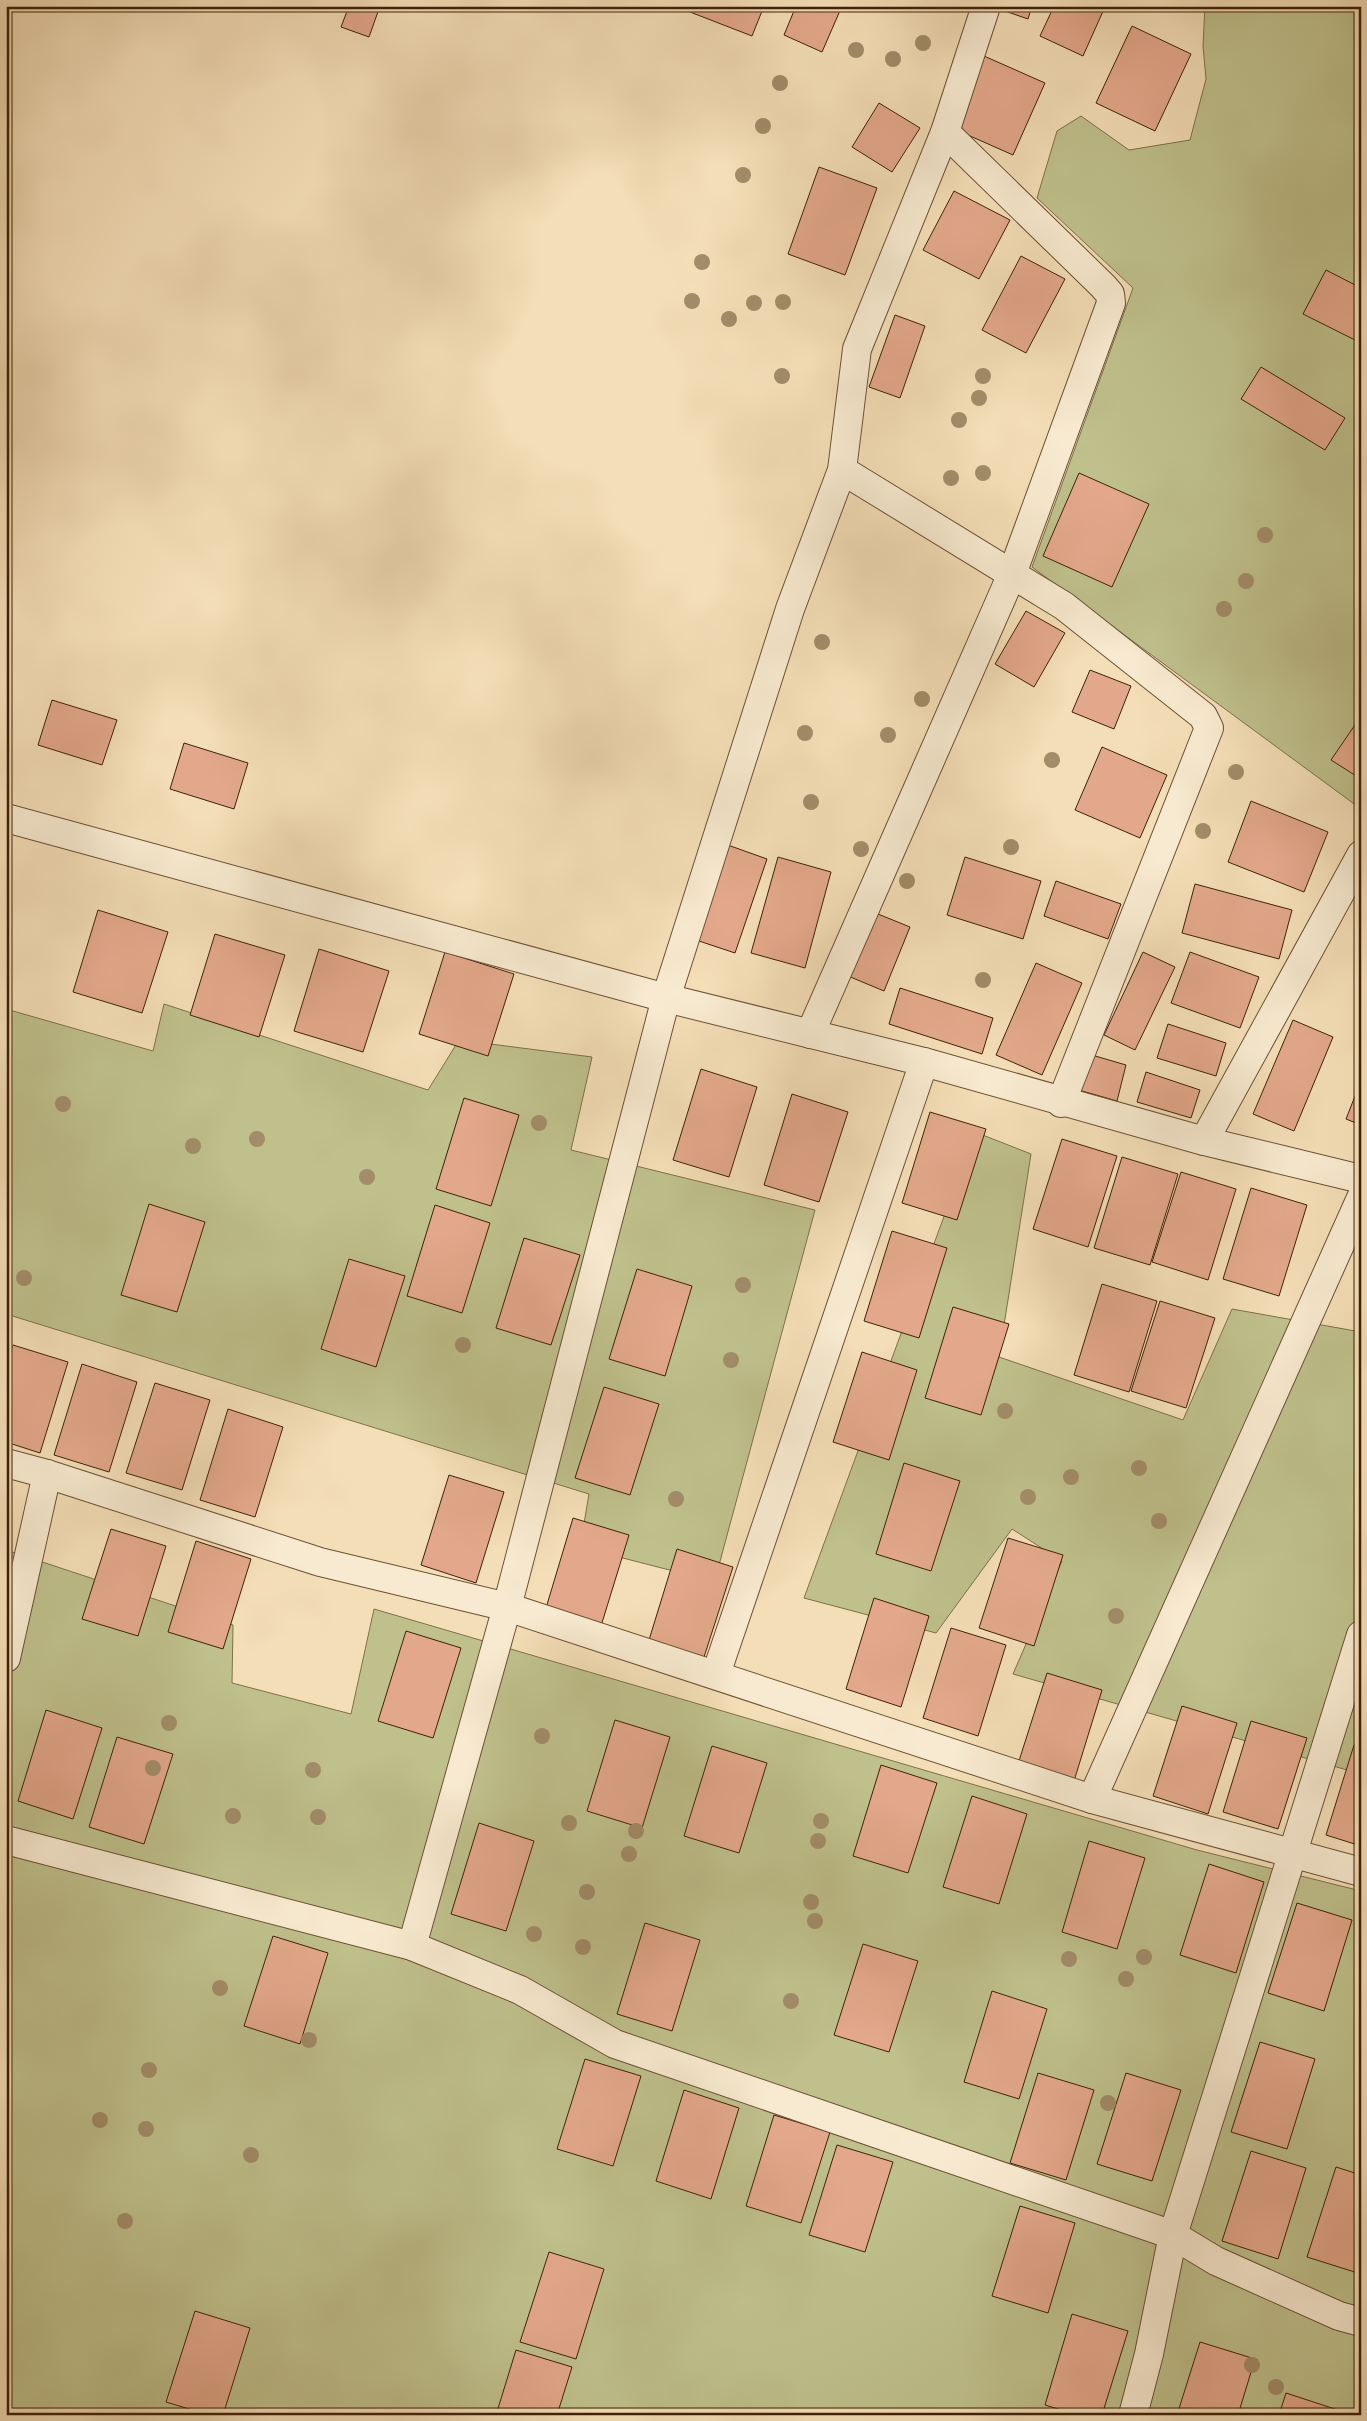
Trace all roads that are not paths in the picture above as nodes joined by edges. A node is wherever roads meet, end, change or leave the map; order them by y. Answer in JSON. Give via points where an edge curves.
{"nodes":[{"id":1,"x":986,"y":6,"type":"edge"},
{"id":2,"x":944,"y":132,"type":"junction"},
{"id":3,"x":842,"y":470,"type":"junction"},
{"id":4,"x":1012,"y":574,"type":"junction"},
{"id":5,"x":6,"y":818,"type":"edge"},
{"id":6,"x":1361,"y":855,"type":"edge"},
{"id":7,"x":666,"y":998,"type":"junction"},
{"id":8,"x":810,"y":1034,"type":"junction"},
{"id":9,"x":924,"y":1062,"type":"junction"},
{"id":10,"x":1061,"y":1103,"type":"junction"},
{"id":11,"x":1204,"y":1141,"type":"junction"},
{"id":12,"x":1361,"y":1179,"type":"edge"},
{"id":13,"x":1361,"y":1198,"type":"edge"},
{"id":14,"x":6,"y":1463,"type":"edge"},
{"id":15,"x":47,"y":1474,"type":"junction"},
{"id":16,"x":507,"y":1608,"type":"junction"},
{"id":17,"x":1361,"y":1635,"type":"edge"},
{"id":18,"x":6,"y":1658,"type":"edge"},
{"id":19,"x":716,"y":1674,"type":"junction"},
{"id":20,"x":1092,"y":1799,"type":"junction"},
{"id":21,"x":6,"y":1840,"type":"edge"},
{"id":22,"x":1293,"y":1855,"type":"junction"},
{"id":23,"x":1361,"y":1872,"type":"edge"},
{"id":24,"x":412,"y":1946,"type":"junction"},
{"id":25,"x":1173,"y":2235,"type":"junction"},
{"id":26,"x":1361,"y":2322,"type":"edge"},
{"id":27,"x":1133,"y":2415,"type":"edge"}],
"edges":[{"from":1,"to":2,"type":"street"},
{"from":2,"to":3,"type":"street","via":[[857,349]]},
{"from":2,"to":4,"type":"street","via":[[1110,294],[1107,320]]},
{"from":3,"to":4,"type":"street"},
{"from":3,"to":7,"type":"street","via":[[790,608]]},
{"from":4,"to":8,"type":"street"},
{"from":4,"to":10,"type":"street","via":[[1064,606],[1203,716],[1209,728]]},
{"from":5,"to":7,"type":"street"},
{"from":6,"to":11,"type":"street"},
{"from":7,"to":8,"type":"street"},
{"from":7,"to":16,"type":"street"},
{"from":8,"to":9,"type":"street"},
{"from":9,"to":10,"type":"street"},
{"from":9,"to":19,"type":"street"},
{"from":10,"to":11,"type":"street"},
{"from":11,"to":12,"type":"street"},
{"from":13,"to":20,"type":"street"},
{"from":14,"to":15,"type":"street"},
{"from":15,"to":16,"type":"street","via":[[320,1562]]},
{"from":15,"to":18,"type":"street"},
{"from":16,"to":19,"type":"street"},
{"from":16,"to":24,"type":"street"},
{"from":17,"to":22,"type":"street"},
{"from":19,"to":20,"type":"street"},
{"from":20,"to":22,"type":"street"},
{"from":21,"to":24,"type":"street"},
{"from":22,"to":23,"type":"street"},
{"from":22,"to":25,"type":"street"},
{"from":24,"to":25,"type":"street","via":[[520,1990],[615,2044]]},
{"from":25,"to":26,"type":"street","via":[[1216,2260],[1339,2316]]},
{"from":25,"to":27,"type":"street"}]}
